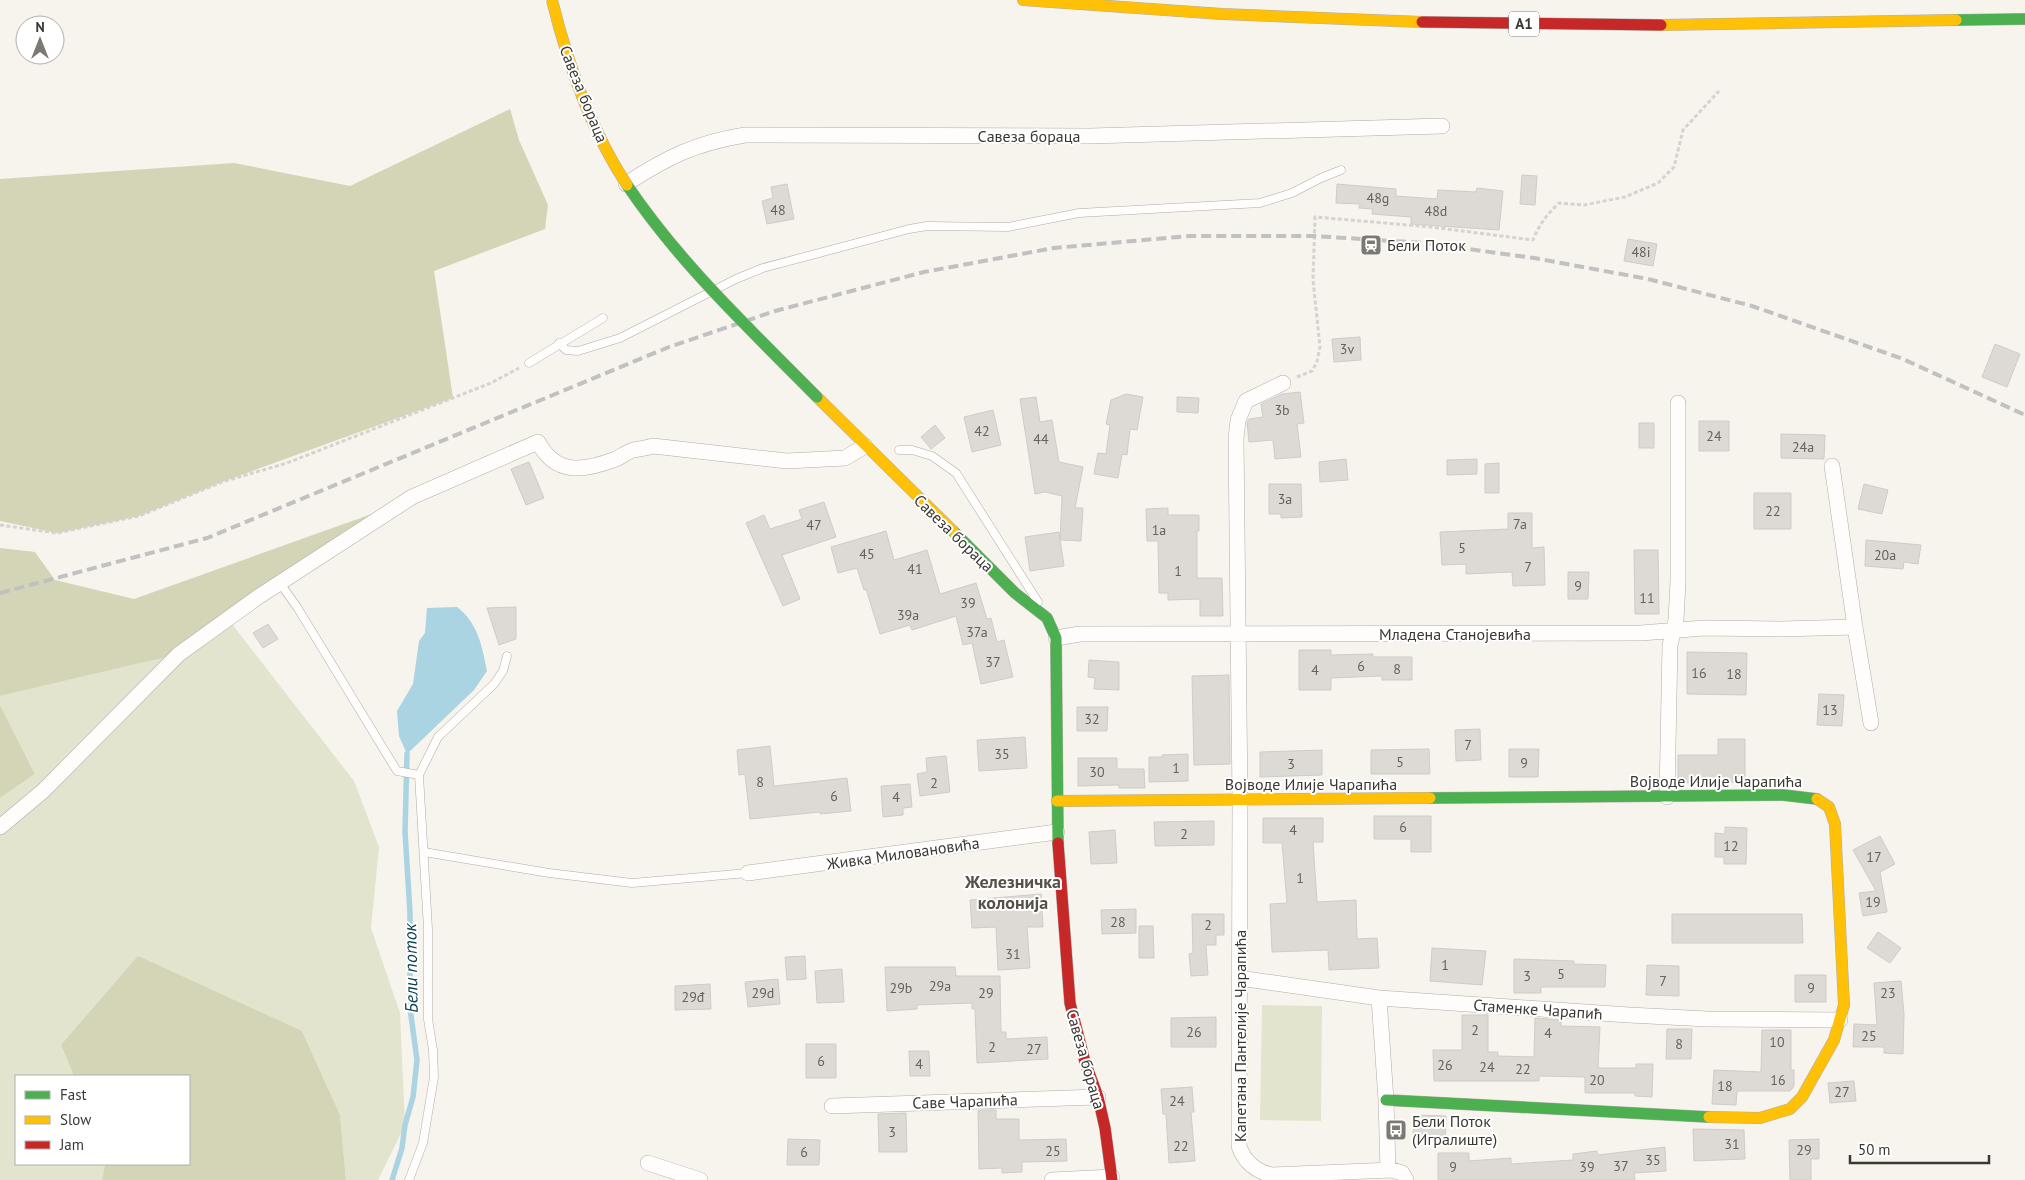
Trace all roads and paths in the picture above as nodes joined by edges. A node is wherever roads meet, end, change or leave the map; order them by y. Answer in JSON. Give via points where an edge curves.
{"nodes":[{"id":1,"x":552,"y":0,"type":"edge"},
{"id":2,"x":1023,"y":0,"type":"edge"},
{"id":3,"x":2025,"y":19,"type":"edge"},
{"id":4,"x":1719,"y":91,"type":"dead end"},
{"id":5,"x":1442,"y":126,"type":"dead end"},
{"id":6,"x":1341,"y":170,"type":"dead end"},
{"id":7,"x":626,"y":184,"type":"junction"},
{"id":8,"x":603,"y":318,"type":"dead end"},
{"id":9,"x":559,"y":344,"type":"junction"},
{"id":10,"x":529,"y":362,"type":"joint"},
{"id":11,"x":1283,"y":382,"type":"joint"},
{"id":12,"x":1678,"y":403,"type":"dead end"},
{"id":13,"x":865,"y":446,"type":"junction"},
{"id":14,"x":899,"y":450,"type":"dead end"},
{"id":15,"x":1832,"y":466,"type":"dead end"},
{"id":16,"x":0,"y":525,"type":"edge"},
{"id":17,"x":279,"y":582,"type":"junction"},
{"id":18,"x":1042,"y":613,"type":"junction"},
{"id":19,"x":1855,"y":627,"type":"junction"},
{"id":20,"x":1673,"y":631,"type":"junction"},
{"id":21,"x":1237,"y":634,"type":"junction"},
{"id":22,"x":1056,"y":638,"type":"junction"},
{"id":23,"x":507,"y":656,"type":"dead end"},
{"id":24,"x":1871,"y":723,"type":"dead end"},
{"id":25,"x":417,"y":774,"type":"junction"},
{"id":26,"x":1667,"y":797,"type":"junction"},
{"id":27,"x":1057,"y":801,"type":"junction"},
{"id":28,"x":1240,"y":801,"type":"junction"},
{"id":29,"x":0,"y":827,"type":"edge"},
{"id":30,"x":1057,"y":832,"type":"junction"},
{"id":31,"x":424,"y":852,"type":"junction"},
{"id":32,"x":748,"y":873,"type":"joint"},
{"id":33,"x":1239,"y":978,"type":"junction"},
{"id":34,"x":1379,"y":998,"type":"junction"},
{"id":35,"x":1840,"y":1020,"type":"junction"},
{"id":36,"x":1098,"y":1097,"type":"junction"},
{"id":37,"x":1386,"y":1100,"type":"junction"},
{"id":38,"x":832,"y":1106,"type":"dead end"},
{"id":39,"x":648,"y":1163,"type":"dead end"},
{"id":40,"x":1388,"y":1170,"type":"junction"},
{"id":41,"x":1112,"y":1178,"type":"edge"},
{"id":42,"x":410,"y":1180,"type":"edge"},
{"id":43,"x":700,"y":1180,"type":"edge"},
{"id":44,"x":1052,"y":1180,"type":"edge"},
{"id":45,"x":1406,"y":1180,"type":"edge"}],
"edges":[{"from":1,"to":7,"type":"main road","name":"Савеза бораца","bridge":true,"via":[[586,107]]},
{"from":2,"to":3,"type":"main road","number":"A1","via":[[1258,16],[1476,24]]},
{"from":4,"to":11,"type":"path","via":[[1684,130],[1674,167],[1658,183],[1624,198],[1584,204],[1558,203],[1537,229],[1533,240],[1315,216],[1313,280],[1320,348],[1312,371]]},
{"from":5,"to":7,"type":"street","name":"Савеза бораца","via":[[1090,136],[745,135],[673,155]]},
{"from":6,"to":9,"type":"lane","via":[[1292,194],[1260,203],[1079,213],[1008,227],[927,226],[909,229],[763,268],[620,338],[578,351],[566,350]]},
{"from":7,"to":13,"type":"main road","name":"Савеза бораца","bridge":true,"via":[[687,264]]},
{"from":8,"to":9,"type":"lane"},
{"from":9,"to":10,"type":"lane"},
{"from":10,"to":16,"type":"path","via":[[484,386],[287,463],[222,482],[139,516],[57,533]]},
{"from":11,"to":21,"type":"street","via":[[1246,401],[1238,420]]},
{"from":12,"to":20,"type":"street","via":[[1678,581]]},
{"from":13,"to":17,"type":"street","via":[[845,458],[787,461],[653,446],[599,465],[571,468],[548,459],[538,442],[412,496]]},
{"from":13,"to":18,"type":"main road","name":"Савеза бораца","via":[[1015,593]]},
{"from":14,"to":18,"type":"lane","name":"Савеза бораца","via":[[932,456],[956,474],[1035,595]]},
{"from":15,"to":19,"type":"street"},
{"from":17,"to":25,"type":"lane","via":[[397,771]]},
{"from":17,"to":29,"type":"street","via":[[178,654],[43,791]]},
{"from":18,"to":22,"type":"main road","name":"Савеза бораца"},
{"from":19,"to":20,"type":"street","name":"Младена Станојевића"},
{"from":19,"to":24,"type":"street"},
{"from":20,"to":21,"type":"street","name":"Младена Станојевића"},
{"from":20,"to":26,"type":"street"},
{"from":21,"to":22,"type":"street","name":"Младена Станојевића","via":[[1080,634]]},
{"from":21,"to":28,"type":"street","name":"Капетана Пантелије Чарапића"},
{"from":22,"to":27,"type":"main road","name":"Савеза бораца"},
{"from":23,"to":25,"type":"lane","via":[[503,671],[494,684],[438,737]]},
{"from":25,"to":31,"type":"lane"},
{"from":26,"to":28,"type":"main road","name":"Војводе Илије Чарапића"},
{"from":26,"to":35,"type":"main road","name":"Војводе Илије Чарапића","via":[[1783,795],[1813,797],[1826,803],[1833,815],[1841,922],[1845,992]]},
{"from":27,"to":28,"type":"main road","name":"Војводе Илије Чарапића"},
{"from":27,"to":30,"type":"main road","name":"Савеза бораца"},
{"from":28,"to":33,"type":"street","name":"Капетана Пантелије Чарапића"},
{"from":30,"to":32,"type":"street","name":"Живка Миловановића"},
{"from":30,"to":36,"type":"main road","name":"Савеза бораца","via":[[1070,1003]]},
{"from":31,"to":32,"type":"lane","via":[[632,883]]},
{"from":31,"to":42,"type":"lane","via":[[428,1018],[434,1050],[434,1077],[423,1143]]},
{"from":33,"to":34,"type":"street","name":"Стаменке Чарапић"},
{"from":33,"to":40,"type":"street","name":"Капетана Пантелије Чарапића","via":[[1239,1146],[1246,1159],[1258,1170],[1272,1175]]},
{"from":34,"to":35,"type":"street","name":"Стаменке Чарапић","via":[[1639,1016]]},
{"from":34,"to":37,"type":"street"},
{"from":35,"to":37,"type":"main road","name":"Војводе Илије Чарапића","via":[[1834,1040],[1802,1097],[1790,1109],[1760,1118]]},
{"from":36,"to":38,"type":"street","name":"Саве Чарапића"},
{"from":36,"to":41,"type":"main road","name":"Савеза бораца","via":[[1106,1128]]},
{"from":37,"to":40,"type":"street"},
{"from":39,"to":43,"type":"street"},
{"from":40,"to":45,"type":"street","via":[[1398,1171]]},
{"from":41,"to":44,"type":"street"}]}
